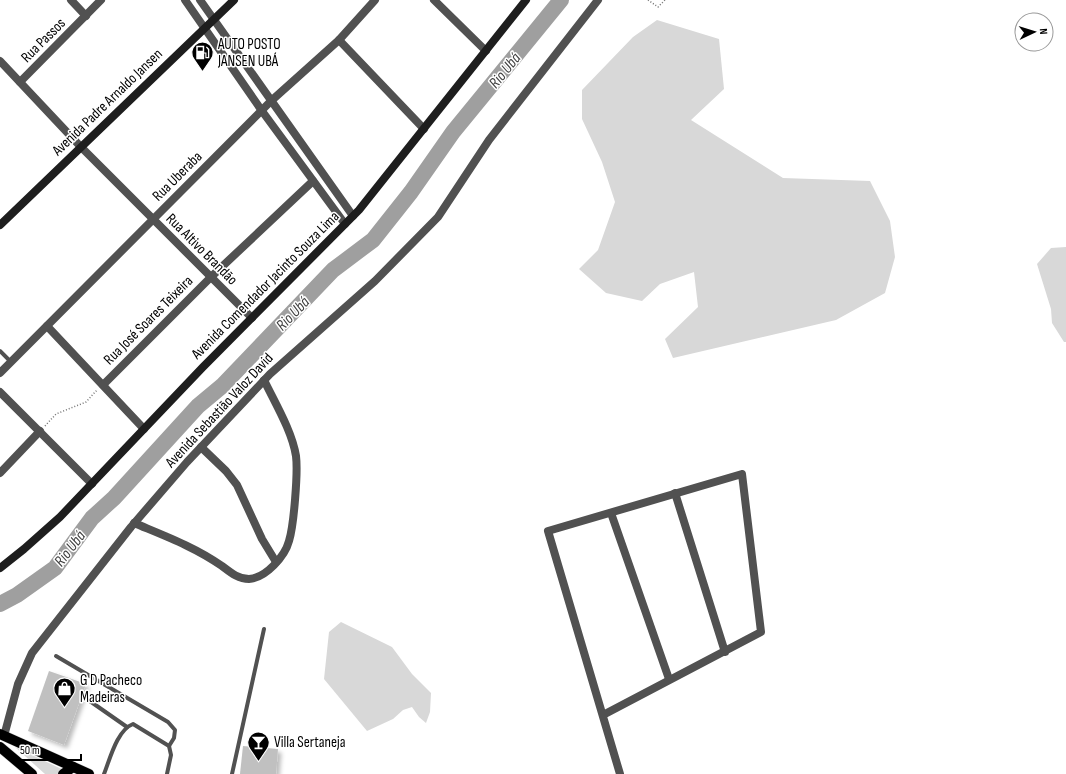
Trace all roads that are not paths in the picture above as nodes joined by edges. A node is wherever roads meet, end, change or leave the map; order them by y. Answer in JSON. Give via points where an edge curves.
{"nodes":[{"id":1,"x":71,"y":0,"type":"edge"},
{"id":2,"x":101,"y":0,"type":"edge"},
{"id":3,"x":185,"y":0,"type":"edge"},
{"id":4,"x":200,"y":0,"type":"edge"},
{"id":5,"x":234,"y":0,"type":"edge"},
{"id":6,"x":375,"y":0,"type":"edge"},
{"id":7,"x":434,"y":0,"type":"edge"},
{"id":8,"x":526,"y":0,"type":"edge"},
{"id":9,"x":598,"y":0,"type":"edge"},
{"id":10,"x":86,"y":16,"type":"junction"},
{"id":11,"x":213,"y":19,"type":"junction"},
{"id":12,"x":205,"y":28,"type":"junction"},
{"id":13,"x":339,"y":40,"type":"junction"},
{"id":14,"x":486,"y":51,"type":"junction"},
{"id":15,"x":0,"y":61,"type":"edge"},
{"id":16,"x":20,"y":82,"type":"junction"},
{"id":17,"x":271,"y":101,"type":"junction"},
{"id":18,"x":262,"y":111,"type":"junction"},
{"id":19,"x":424,"y":129,"type":"junction"},
{"id":20,"x":80,"y":146,"type":"junction"},
{"id":21,"x":314,"y":181,"type":"junction"},
{"id":22,"x":353,"y":216,"type":"junction"},
{"id":23,"x":153,"y":219,"type":"junction"},
{"id":24,"x":0,"y":224,"type":"edge"},
{"id":25,"x":345,"y":224,"type":"junction"},
{"id":26,"x":211,"y":277,"type":"junction"},
{"id":27,"x":252,"y":318,"type":"junction"},
{"id":28,"x":47,"y":326,"type":"junction"},
{"id":29,"x":0,"y":351,"type":"edge"},
{"id":30,"x":11,"y":362,"type":"junction"},
{"id":31,"x":0,"y":373,"type":"edge"},
{"id":32,"x":264,"y":380,"type":"junction"},
{"id":33,"x":103,"y":385,"type":"junction"},
{"id":34,"x":0,"y":392,"type":"edge"},
{"id":35,"x":144,"y":429,"type":"junction"},
{"id":36,"x":40,"y":431,"type":"junction"},
{"id":37,"x":201,"y":447,"type":"junction"},
{"id":38,"x":0,"y":473,"type":"edge"},
{"id":39,"x":92,"y":484,"type":"junction"},
{"id":40,"x":675,"y":493,"type":"junction"},
{"id":41,"x":611,"y":513,"type":"junction"},
{"id":42,"x":134,"y":523,"type":"junction"},
{"id":43,"x":276,"y":562,"type":"junction"},
{"id":44,"x":0,"y":568,"type":"edge"},
{"id":45,"x":264,"y":629,"type":"dead end"},
{"id":46,"x":725,"y":652,"type":"junction"},
{"id":47,"x":56,"y":656,"type":"dead end"},
{"id":48,"x":669,"y":679,"type":"junction"},
{"id":49,"x":84,"y":697,"type":"dead end"},
{"id":50,"x":603,"y":715,"type":"junction"},
{"id":51,"x":127,"y":727,"type":"junction"},
{"id":52,"x":2,"y":735,"type":"edge"},
{"id":53,"x":169,"y":746,"type":"junction"},
{"id":54,"x":0,"y":747,"type":"edge"},
{"id":55,"x":73,"y":767,"type":"junction"},
{"id":56,"x":32,"y":774,"type":"edge"},
{"id":57,"x":64,"y":774,"type":"edge"},
{"id":58,"x":89,"y":774,"type":"edge"},
{"id":59,"x":104,"y":774,"type":"edge"},
{"id":60,"x":167,"y":774,"type":"edge"},
{"id":61,"x":232,"y":774,"type":"edge"},
{"id":62,"x":620,"y":774,"type":"edge"}],
"edges":[{"from":1,"to":10,"type":"street"},
{"from":2,"to":10,"type":"street","name":"Rua Passos"},
{"from":3,"to":12,"type":"street"},
{"from":4,"to":11,"type":"street"},
{"from":5,"to":11,"type":"street","name":"Avenida Padre Arnaldo Jansen"},
{"from":6,"to":13,"type":"street","name":"Rua Uberaba"},
{"from":7,"to":14,"type":"street"},
{"from":8,"to":14,"type":"street","name":"Avenida Comendador Jacinto Souza Lima"},
{"from":9,"to":32,"type":"street","name":"Avenida Sebastião Valoz David","via":[[489,140],[438,217],[375,281]]},
{"from":10,"to":16,"type":"street","name":"Rua Passos"},
{"from":11,"to":12,"type":"street","name":"Avenida Padre Arnaldo Jansen"},
{"from":11,"to":17,"type":"street"},
{"from":12,"to":18,"type":"street"},
{"from":12,"to":20,"type":"street","name":"Avenida Padre Arnaldo Jansen"},
{"from":13,"to":17,"type":"street","name":"Rua Uberaba"},
{"from":13,"to":19,"type":"street"},
{"from":14,"to":19,"type":"street","name":"Avenida Comendador Jacinto Souza Lima"},
{"from":15,"to":16,"type":"street","name":"Rua Altivo Brandão"},
{"from":16,"to":20,"type":"street","name":"Rua Altivo Brandão"},
{"from":17,"to":18,"type":"street","name":"Rua Uberaba"},
{"from":17,"to":22,"type":"street"},
{"from":18,"to":21,"type":"street"},
{"from":18,"to":23,"type":"street","name":"Rua Uberaba"},
{"from":19,"to":22,"type":"street","name":"Avenida Comendador Jacinto Souza Lima"},
{"from":20,"to":23,"type":"street","name":"Rua Altivo Brandão"},
{"from":20,"to":24,"type":"street","name":"Avenida Padre Arnaldo Jansen"},
{"from":21,"to":25,"type":"street"},
{"from":21,"to":26,"type":"street","name":"Rua José Soares Teixeira"},
{"from":22,"to":25,"type":"street","name":"Avenida Comendador Jacinto Souza Lima"},
{"from":23,"to":26,"type":"street","name":"Rua Altivo Brandão"},
{"from":23,"to":28,"type":"street","name":"Rua Uberaba"},
{"from":25,"to":27,"type":"street","name":"Avenida Comendador Jacinto Souza Lima"},
{"from":26,"to":27,"type":"street","name":"Rua Altivo Brandão"},
{"from":26,"to":33,"type":"street","name":"Rua José Soares Teixeira"},
{"from":27,"to":35,"type":"street","name":"Avenida Comendador Jacinto Souza Lima"},
{"from":28,"to":30,"type":"street","name":"Rua Uberaba"},
{"from":28,"to":33,"type":"street"},
{"from":29,"to":30,"type":"lane"},
{"from":30,"to":31,"type":"street","name":"Rua Uberaba"},
{"from":32,"to":37,"type":"street","name":"Avenida Sebastião Valoz David"},
{"from":32,"to":43,"type":"street","via":[[286,425],[296,456],[295,500],[289,541]]},
{"from":33,"to":35,"type":"street"},
{"from":34,"to":36,"type":"street"},
{"from":35,"to":39,"type":"street","name":"Avenida Comendador Jacinto Souza Lima"},
{"from":36,"to":38,"type":"street"},
{"from":36,"to":39,"type":"street"},
{"from":37,"to":42,"type":"street","name":"Avenida Sebastião Valoz David"},
{"from":37,"to":43,"type":"street","via":[[237,485],[262,539]]},
{"from":39,"to":44,"type":"street","name":"Avenida Comendador Jacinto Souza Lima","via":[[24,550]]},
{"from":40,"to":41,"type":"street"},
{"from":40,"to":46,"type":"street"},
{"from":40,"to":46,"type":"street","via":[[742,474],[761,632]]},
{"from":41,"to":48,"type":"street"},
{"from":41,"to":50,"type":"street","via":[[548,532]]},
{"from":42,"to":43,"type":"street","via":[[190,546],[235,576],[249,579],[261,575]]},
{"from":42,"to":52,"type":"street","name":"Avenida Sebastião Valoz David","via":[[32,653],[18,684]]},
{"from":45,"to":61,"type":"lane"},
{"from":46,"to":48,"type":"street"},
{"from":47,"to":53,"type":"lane","via":[[168,722],[176,730]]},
{"from":48,"to":50,"type":"street"},
{"from":49,"to":51,"type":"lane"},
{"from":50,"to":62,"type":"street"},
{"from":51,"to":53,"type":"lane","via":[[133,724]]},
{"from":51,"to":59,"type":"lane"},
{"from":52,"to":55,"type":"main road"},
{"from":53,"to":60,"type":"lane","via":[[171,755]]},
{"from":54,"to":56,"type":"main road"},
{"from":55,"to":57,"type":"main road"},
{"from":55,"to":58,"type":"main road"}]}
